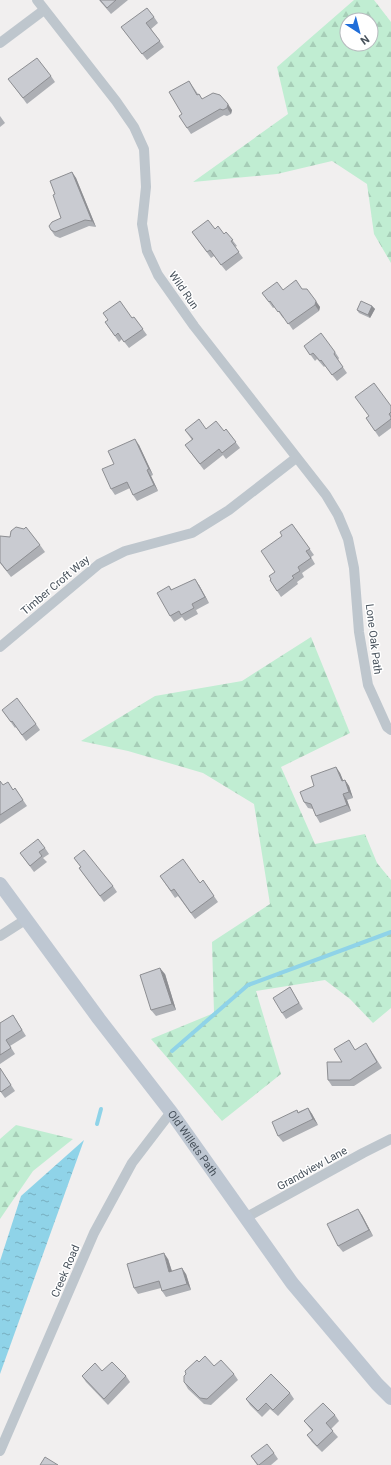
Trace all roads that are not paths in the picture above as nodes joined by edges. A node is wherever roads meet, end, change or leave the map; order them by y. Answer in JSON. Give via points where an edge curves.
{"nodes":[{"id":1,"x":37,"y":0,"type":"edge"},
{"id":2,"x":44,"y":10,"type":"junction"},
{"id":3,"x":0,"y":43,"type":"edge"},
{"id":4,"x":296,"y":458,"type":"junction"},
{"id":5,"x":354,"y":568,"type":"joint"},
{"id":6,"x":0,"y":647,"type":"edge"},
{"id":7,"x":391,"y":730,"type":"edge"},
{"id":8,"x":0,"y":884,"type":"edge"},
{"id":9,"x":25,"y":920,"type":"junction"},
{"id":10,"x":0,"y":936,"type":"edge"},
{"id":11,"x":171,"y":1112,"type":"junction"},
{"id":12,"x":391,"y":1140,"type":"edge"},
{"id":13,"x":245,"y":1218,"type":"junction"},
{"id":14,"x":391,"y":1398,"type":"edge"},
{"id":15,"x":0,"y":1451,"type":"edge"}],
"edges":[{"from":1,"to":2,"type":"street","name":"Wild Run"},
{"from":2,"to":3,"type":"street"},
{"from":2,"to":4,"type":"street","name":"Wild Run","via":[[116,101],[134,127],[144,149],[146,187],[142,224],[147,251],[158,275]]},
{"from":4,"to":5,"type":"street","name":"Wild Run","via":[[326,495],[338,515],[348,539]]},
{"from":4,"to":6,"type":"street","name":"Timber Croft Way","via":[[229,510],[192,533],[125,551],[99,564]]},
{"from":5,"to":7,"type":"street","name":"Lone Oak Path","via":[[359,632],[368,685],[387,727]]},
{"from":8,"to":9,"type":"main road","name":"Old Willets Path"},
{"from":9,"to":10,"type":"street"},
{"from":9,"to":11,"type":"main road","name":"Old Willets Path"},
{"from":11,"to":13,"type":"main road","name":"Old Willets Path"},
{"from":11,"to":15,"type":"street","name":"Creek Road","via":[[132,1163],[94,1233]]},
{"from":12,"to":13,"type":"street","name":"Grandview Lane"},
{"from":13,"to":14,"type":"main road","name":"Old Willets Path","via":[[292,1283]]}]}
